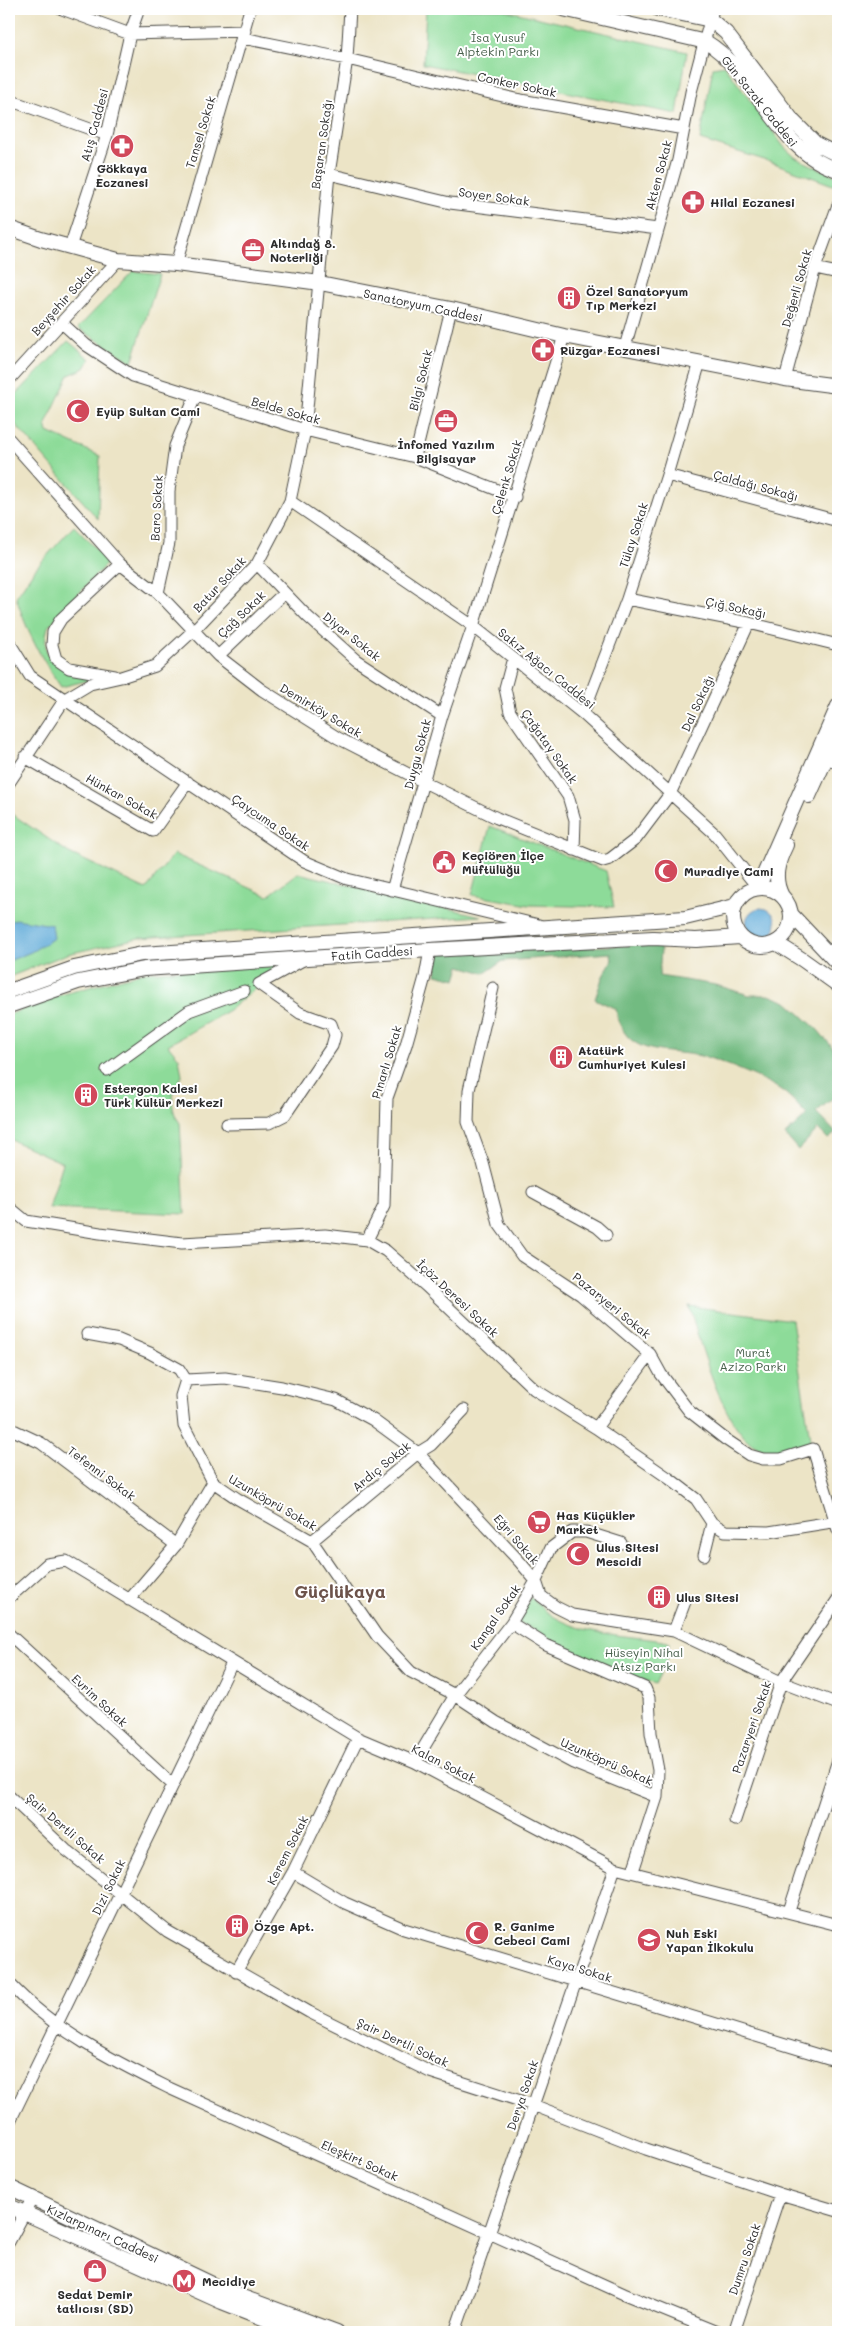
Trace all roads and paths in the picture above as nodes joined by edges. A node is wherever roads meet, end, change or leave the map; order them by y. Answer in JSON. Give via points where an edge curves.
{"nodes":[{"id":1,"x":62,"y":9,"type":"edge"},
{"id":2,"x":139,"y":9,"type":"edge"},
{"id":3,"x":250,"y":9,"type":"edge"},
{"id":4,"x":350,"y":9,"type":"edge"},
{"id":5,"x":563,"y":9,"type":"edge"},
{"id":6,"x":658,"y":9,"type":"edge"},
{"id":7,"x":712,"y":14,"type":"edge"},
{"id":8,"x":130,"y":34,"type":"junction"},
{"id":9,"x":244,"y":35,"type":"junction"},
{"id":10,"x":706,"y":42,"type":"junction"},
{"id":11,"x":347,"y":59,"type":"junction"},
{"id":12,"x":9,"y":100,"type":"edge"},
{"id":13,"x":684,"y":129,"type":"junction"},
{"id":14,"x":108,"y":135,"type":"junction"},
{"id":15,"x":838,"y":155,"type":"edge"},
{"id":16,"x":838,"y":170,"type":"edge"},
{"id":17,"x":329,"y":174,"type":"junction"},
{"id":18,"x":838,"y":205,"type":"edge"},
{"id":19,"x":9,"y":228,"type":"edge"},
{"id":20,"x":658,"y":229,"type":"junction"},
{"id":21,"x":70,"y":247,"type":"junction"},
{"id":22,"x":118,"y":260,"type":"junction"},
{"id":23,"x":176,"y":264,"type":"junction"},
{"id":24,"x":815,"y":268,"type":"junction"},
{"id":25,"x":838,"y":273,"type":"edge"},
{"id":26,"x":320,"y":283,"type":"junction"},
{"id":27,"x":452,"y":310,"type":"junction"},
{"id":28,"x":62,"y":323,"type":"junction"},
{"id":29,"x":564,"y":336,"type":"junction"},
{"id":30,"x":625,"y":347,"type":"junction"},
{"id":31,"x":700,"y":362,"type":"junction"},
{"id":32,"x":785,"y":379,"type":"junction"},
{"id":33,"x":9,"y":380,"type":"edge"},
{"id":34,"x":838,"y":386,"type":"edge"},
{"id":35,"x":195,"y":397,"type":"junction"},
{"id":36,"x":305,"y":430,"type":"junction"},
{"id":37,"x":9,"y":439,"type":"edge"},
{"id":38,"x":414,"y":457,"type":"junction"},
{"id":39,"x":667,"y":475,"type":"junction"},
{"id":40,"x":515,"y":497,"type":"junction"},
{"id":41,"x":290,"y":501,"type":"junction"},
{"id":42,"x":838,"y":521,"type":"edge"},
{"id":43,"x":120,"y":564,"type":"junction"},
{"id":44,"x":257,"y":564,"type":"junction"},
{"id":45,"x":158,"y":593,"type":"junction"},
{"id":46,"x":284,"y":593,"type":"junction"},
{"id":47,"x":627,"y":599,"type":"junction"},
{"id":48,"x":749,"y":623,"type":"junction"},
{"id":49,"x":473,"y":626,"type":"junction"},
{"id":50,"x":194,"y":630,"type":"junction"},
{"id":51,"x":9,"y":642,"type":"edge"},
{"id":52,"x":838,"y":645,"type":"edge"},
{"id":53,"x":218,"y":656,"type":"junction"},
{"id":54,"x":513,"y":658,"type":"junction"},
{"id":55,"x":121,"y":677,"type":"junction"},
{"id":56,"x":65,"y":699,"type":"junction"},
{"id":57,"x":838,"y":706,"type":"edge"},
{"id":58,"x":583,"y":714,"type":"junction"},
{"id":59,"x":442,"y":716,"type":"junction"},
{"id":60,"x":838,"y":732,"type":"edge"},
{"id":61,"x":25,"y":758,"type":"junction"},
{"id":62,"x":833,"y":760,"type":"edge"},
{"id":63,"x":188,"y":782,"type":"junction"},
{"id":64,"x":424,"y":782,"type":"junction"},
{"id":65,"x":9,"y":783,"type":"edge"},
{"id":66,"x":670,"y":794,"type":"junction"},
{"id":67,"x":574,"y":850,"type":"junction"},
{"id":68,"x":758,"y":888,"type":"junction"},
{"id":69,"x":392,"y":890,"type":"junction"},
{"id":70,"x":782,"y":896,"type":"junction"},
{"id":71,"x":735,"y":906,"type":"junction"},
{"id":72,"x":791,"y":914,"type":"junction"},
{"id":73,"x":545,"y":927,"type":"junction"},
{"id":74,"x":740,"y":936,"type":"junction"},
{"id":75,"x":776,"y":943,"type":"junction"},
{"id":76,"x":833,"y":949,"type":"edge"},
{"id":77,"x":430,"y":950,"type":"junction"},
{"id":78,"x":306,"y":958,"type":"junction"},
{"id":79,"x":838,"y":964,"type":"edge"},
{"id":80,"x":838,"y":986,"type":"edge"},
{"id":81,"x":493,"y":988,"type":"dead end"},
{"id":82,"x":9,"y":991,"type":"edge"},
{"id":83,"x":244,"y":991,"type":"dead end"},
{"id":84,"x":9,"y":1006,"type":"edge"},
{"id":85,"x":107,"y":1070,"type":"dead end"},
{"id":86,"x":227,"y":1124,"type":"dead end"},
{"id":87,"x":533,"y":1192,"type":"dead end"},
{"id":88,"x":9,"y":1208,"type":"edge"},
{"id":89,"x":606,"y":1236,"type":"dead end"},
{"id":90,"x":368,"y":1240,"type":"junction"},
{"id":91,"x":87,"y":1334,"type":"dead end"},
{"id":92,"x":650,"y":1354,"type":"junction"},
{"id":93,"x":186,"y":1380,"type":"junction"},
{"id":94,"x":464,"y":1410,"type":"dead end"},
{"id":95,"x":9,"y":1428,"type":"edge"},
{"id":96,"x":596,"y":1428,"type":"junction"},
{"id":97,"x":418,"y":1453,"type":"junction"},
{"id":98,"x":213,"y":1482,"type":"junction"},
{"id":99,"x":712,"y":1523,"type":"junction"},
{"id":100,"x":838,"y":1524,"type":"edge"},
{"id":101,"x":312,"y":1541,"type":"junction"},
{"id":102,"x":621,"y":1543,"type":"dead end"},
{"id":103,"x":176,"y":1545,"type":"junction"},
{"id":104,"x":704,"y":1556,"type":"dead end"},
{"id":105,"x":536,"y":1581,"type":"junction"},
{"id":106,"x":9,"y":1598,"type":"edge"},
{"id":107,"x":686,"y":1599,"type":"dead end"},
{"id":108,"x":838,"y":1599,"type":"edge"},
{"id":109,"x":129,"y":1600,"type":"junction"},
{"id":110,"x":511,"y":1623,"type":"junction"},
{"id":111,"x":674,"y":1631,"type":"junction"},
{"id":112,"x":9,"y":1634,"type":"edge"},
{"id":113,"x":232,"y":1663,"type":"junction"},
{"id":114,"x":781,"y":1682,"type":"junction"},
{"id":115,"x":455,"y":1695,"type":"junction"},
{"id":116,"x":838,"y":1704,"type":"edge"},
{"id":117,"x":358,"y":1738,"type":"junction"},
{"id":118,"x":838,"y":1760,"type":"edge"},
{"id":119,"x":415,"y":1762,"type":"junction"},
{"id":120,"x":173,"y":1785,"type":"junction"},
{"id":121,"x":9,"y":1796,"type":"edge"},
{"id":122,"x":657,"y":1797,"type":"junction"},
{"id":123,"x":734,"y":1820,"type":"dead end"},
{"id":124,"x":615,"y":1868,"type":"junction"},
{"id":125,"x":634,"y":1871,"type":"junction"},
{"id":126,"x":293,"y":1872,"type":"junction"},
{"id":127,"x":120,"y":1892,"type":"junction"},
{"id":128,"x":789,"y":1911,"type":"junction"},
{"id":129,"x":838,"y":1925,"type":"edge"},
{"id":130,"x":236,"y":1972,"type":"junction"},
{"id":131,"x":576,"y":1981,"type":"junction"},
{"id":132,"x":9,"y":1983,"type":"edge"},
{"id":133,"x":56,"y":2024,"type":"junction"},
{"id":134,"x":838,"y":2061,"type":"edge"},
{"id":135,"x":533,"y":2105,"type":"junction"},
{"id":136,"x":9,"y":2123,"type":"edge"},
{"id":137,"x":9,"y":2187,"type":"edge"},
{"id":138,"x":780,"y":2194,"type":"junction"},
{"id":139,"x":32,"y":2199,"type":"junction"},
{"id":140,"x":9,"y":2206,"type":"edge"},
{"id":141,"x":838,"y":2211,"type":"edge"},
{"id":142,"x":25,"y":2214,"type":"junction"},
{"id":143,"x":489,"y":2234,"type":"junction"},
{"id":144,"x":9,"y":2242,"type":"edge"},
{"id":145,"x":298,"y":2332,"type":"edge"},
{"id":146,"x":337,"y":2332,"type":"edge"},
{"id":147,"x":455,"y":2332,"type":"edge"},
{"id":148,"x":717,"y":2332,"type":"edge"},
{"id":149,"x":734,"y":2332,"type":"edge"}],
"edges":[{"from":1,"to":8,"type":"street"},
{"from":2,"to":8,"type":"street","name":"Atış Caddesi"},
{"from":3,"to":9,"type":"street","name":"Tansel Sokak"},
{"from":4,"to":11,"type":"street","name":"Başaran Sokağı"},
{"from":5,"to":10,"type":"main road","name":"Gün Sazak Caddesi"},
{"from":6,"to":7,"type":"main road"},
{"from":7,"to":10,"type":"street","name":"Akten Sokak"},
{"from":7,"to":15,"type":"main road","name":"Gün Sazak Caddesi","via":[[793,121],[816,144]]},
{"from":8,"to":9,"type":"street","name":"Conker Sokak"},
{"from":8,"to":14,"type":"street","name":"Atış Caddesi"},
{"from":9,"to":11,"type":"street","name":"Conker Sokak"},
{"from":9,"to":23,"type":"street","name":"Tansel Sokak"},
{"from":10,"to":13,"type":"street","name":"Akten Sokak"},
{"from":10,"to":16,"type":"main road","name":"Gün Sazak Caddesi","via":[[725,57],[768,108],[792,143],[822,165]]},
{"from":11,"to":13,"type":"street","name":"Conker Sokak","via":[[515,99]]},
{"from":11,"to":17,"type":"street","name":"Başaran Sokağı"},
{"from":12,"to":14,"type":"street"},
{"from":13,"to":20,"type":"street","name":"Akten Sokak"},
{"from":14,"to":21,"type":"street","name":"Atış Caddesi"},
{"from":17,"to":20,"type":"street","name":"Soyer Sokak","via":[[450,204]]},
{"from":17,"to":26,"type":"street","name":"Başaran Sokağı"},
{"from":18,"to":24,"type":"street","name":"Değerli Sokak"},
{"from":19,"to":21,"type":"main road","name":"Sanatoryum Caddesi"},
{"from":20,"to":30,"type":"street","name":"Akten Sokak"},
{"from":21,"to":22,"type":"main road","name":"Sanatoryum Caddesi"},
{"from":22,"to":23,"type":"main road","name":"Sanatoryum Caddesi"},
{"from":22,"to":28,"type":"street","name":"Beyşehir Sokak"},
{"from":23,"to":26,"type":"main road","name":"Sanatoryum Caddesi"},
{"from":24,"to":25,"type":"street"},
{"from":24,"to":32,"type":"street","name":"Değerli Sokak"},
{"from":26,"to":27,"type":"main road","name":"Sanatoryum Caddesi"},
{"from":26,"to":36,"type":"street","name":"Batur Sokak"},
{"from":27,"to":29,"type":"main road","name":"Sanatoryum Caddesi"},
{"from":27,"to":38,"type":"street","name":"Bilgi Sokak"},
{"from":28,"to":33,"type":"street","name":"Beyşehir Sokak"},
{"from":28,"to":35,"type":"street","name":"Belde Sokak","via":[[86,345],[133,376]]},
{"from":29,"to":30,"type":"main road","name":"Sanatoryum Caddesi"},
{"from":29,"to":40,"type":"street","name":"Çelenk Sokak"},
{"from":30,"to":31,"type":"main road","name":"Sanatoryum Caddesi"},
{"from":31,"to":32,"type":"main road","name":"Sanatoryum Caddesi"},
{"from":31,"to":39,"type":"street","name":"Tülay Sokak"},
{"from":32,"to":34,"type":"main road","name":"Sanatoryum Caddesi"},
{"from":35,"to":36,"type":"street","name":"Belde Sokak"},
{"from":35,"to":45,"type":"street","name":"Baro Sokak","via":[[175,446],[169,491],[169,543]]},
{"from":36,"to":38,"type":"street","name":"Belde Sokak"},
{"from":36,"to":41,"type":"street","name":"Batur Sokak"},
{"from":37,"to":43,"type":"street","name":"Demirköy Sokak"},
{"from":38,"to":40,"type":"street","name":"Belde Sokak"},
{"from":39,"to":42,"type":"street","name":"Çaldağı Sokağı"},
{"from":39,"to":47,"type":"street","name":"Tülay Sokak"},
{"from":40,"to":49,"type":"street","name":"Çelenk Sokak"},
{"from":41,"to":44,"type":"street","name":"Batur Sokak"},
{"from":41,"to":49,"type":"street","name":"Sakız Ağacı Caddesi"},
{"from":43,"to":45,"type":"street","name":"Demirköy Sokak"},
{"from":43,"to":55,"type":"street","name":"Batur Sokak","via":[[61,619],[53,632],[52,645],[56,659],[69,668]]},
{"from":44,"to":46,"type":"street","name":"Diyar Sokak"},
{"from":44,"to":50,"type":"street","name":"Batur Sokak"},
{"from":45,"to":50,"type":"street","name":"Demirköy Sokak"},
{"from":46,"to":53,"type":"street","name":"Çağ Sokak"},
{"from":46,"to":59,"type":"street","name":"Diyar Sokak","via":[[356,660]]},
{"from":47,"to":48,"type":"street","name":"Çığ Sokağı"},
{"from":47,"to":58,"type":"street","name":"Tülay Sokak"},
{"from":48,"to":52,"type":"street","name":"Çığ Sokağı"},
{"from":48,"to":66,"type":"street","name":"Dal Sokağı"},
{"from":49,"to":54,"type":"street","name":"Sakız Ağacı Caddesi"},
{"from":49,"to":59,"type":"street","name":"Duygu Sokak"},
{"from":50,"to":53,"type":"street","name":"Demirköy Sokak"},
{"from":50,"to":55,"type":"street","name":"Batur Sokak","via":[[155,666]]},
{"from":51,"to":56,"type":"street","name":"Çaycuma Sokak","via":[[30,676]]},
{"from":53,"to":64,"type":"street","name":"Demirköy Sokak","via":[[262,690],[338,738]]},
{"from":54,"to":58,"type":"street","name":"Sakız Ağacı Caddesi"},
{"from":54,"to":67,"type":"street","name":"Çağatay Sokak","via":[[505,688],[510,712],[568,796],[575,820]]},
{"from":55,"to":56,"type":"street","via":[[90,684]]},
{"from":56,"to":61,"type":"street"},
{"from":56,"to":63,"type":"street","name":"Çaycuma Sokak"},
{"from":57,"to":68,"type":"main road"},
{"from":58,"to":66,"type":"street","name":"Sakız Ağacı Caddesi"},
{"from":59,"to":64,"type":"street","name":"Duygu Sokak"},
{"from":60,"to":62,"type":"main road"},
{"from":61,"to":63,"type":"street","name":"Hünkar Sokak","via":[[153,831]]},
{"from":61,"to":65,"type":"street"},
{"from":62,"to":70,"type":"main road","via":[[783,851],[776,883]]},
{"from":63,"to":69,"type":"street","name":"Çaycuma Sokak","via":[[304,861],[347,879]]},
{"from":64,"to":67,"type":"street","name":"Demirköy Sokak","via":[[497,818]]},
{"from":64,"to":69,"type":"street","name":"Duygu Sokak"},
{"from":66,"to":67,"type":"street","name":"Demirköy Sokak","via":[[636,839],[610,859],[603,861]]},
{"from":66,"to":68,"type":"street","name":"Sakız Ağacı Caddesi","via":[[715,834]]},
{"from":68,"to":70,"type":"main road"},
{"from":68,"to":71,"type":"main road","via":[[744,895]]},
{"from":69,"to":73,"type":"street","name":"Çaycuma Sokak"},
{"from":70,"to":72,"type":"main road"},
{"from":71,"to":73,"type":"main road","name":"Fatih Caddesi","via":[[685,918]]},
{"from":71,"to":74,"type":"main road","via":[[733,922]]},
{"from":72,"to":75,"type":"main road","via":[[788,931]]},
{"from":72,"to":76,"type":"main road"},
{"from":73,"to":82,"type":"main road","name":"Fatih Caddesi","via":[[142,954],[74,968]]},
{"from":74,"to":75,"type":"main road","via":[[757,946]]},
{"from":74,"to":77,"type":"main road","name":"Fatih Caddesi"},
{"from":75,"to":80,"type":"main road"},
{"from":76,"to":79,"type":"main road"},
{"from":77,"to":78,"type":"main road","name":"Fatih Caddesi"},
{"from":77,"to":90,"type":"street","name":"Pınarlı Sokak","via":[[406,1045],[387,1098],[384,1206]]},
{"from":78,"to":84,"type":"main road","name":"Fatih Caddesi","via":[[144,969],[78,982]]},
{"from":78,"to":86,"type":"street","via":[[259,984],[300,1012],[331,1024],[335,1035],[332,1046],[285,1115],[269,1123]]},
{"from":81,"to":92,"type":"street","name":"Pazaryeri Sokak","via":[[470,1090],[468,1122],[484,1163],[499,1224],[522,1256],[581,1295]]},
{"from":83,"to":85,"type":"street","via":[[189,1011]]},
{"from":87,"to":89,"type":"street"},
{"from":88,"to":90,"type":"street","name":"İçöz Deresi Sokak","via":[[26,1221],[100,1234],[182,1243],[325,1235]]},
{"from":90,"to":96,"type":"street","name":"İçöz Deresi Sokak","via":[[386,1251],[426,1286],[534,1388]]},
{"from":91,"to":93,"type":"street","via":[[119,1340],[150,1353],[179,1369]]},
{"from":92,"to":96,"type":"street"},
{"from":92,"to":100,"type":"street","name":"Pazaryeri Sokak","via":[[689,1411],[749,1454],[763,1459],[780,1459],[813,1449]]},
{"from":93,"to":97,"type":"street","name":"Eğri Sokak","via":[[225,1378],[336,1400],[373,1420]]},
{"from":93,"to":98,"type":"street","name":"Uzunköprü Sokak","via":[[181,1396],[184,1426]]},
{"from":94,"to":97,"type":"street","name":"Ardıç Sokak","via":[[431,1445]]},
{"from":95,"to":103,"type":"street","name":"Tefenni Sokak","via":[[41,1443]]},
{"from":96,"to":99,"type":"street","name":"İçöz Deresi Sokak","via":[[696,1499]]},
{"from":97,"to":101,"type":"street","name":"Ardıç Sokak"},
{"from":97,"to":105,"type":"street","name":"Eğri Sokak"},
{"from":98,"to":101,"type":"street","name":"Uzunköprü Sokak"},
{"from":98,"to":103,"type":"street"},
{"from":99,"to":100,"type":"street","via":[[725,1531],[770,1532]]},
{"from":99,"to":104,"type":"street"},
{"from":101,"to":115,"type":"street","name":"Uzunköprü Sokak","via":[[377,1636],[411,1672]]},
{"from":102,"to":105,"type":"street","name":"Kangal Sokak","via":[[586,1532],[572,1532],[551,1548]]},
{"from":103,"to":109,"type":"street"},
{"from":105,"to":110,"type":"street","name":"Kangal Sokak"},
{"from":105,"to":111,"type":"street","name":"Eğri Sokak","via":[[541,1596],[572,1615]]},
{"from":106,"to":109,"type":"street","name":"Kalan Sokak","via":[[47,1564],[66,1561]]},
{"from":107,"to":111,"type":"street"},
{"from":108,"to":114,"type":"street","name":"Pazaryeri Sokak"},
{"from":109,"to":113,"type":"street","name":"Kalan Sokak"},
{"from":110,"to":115,"type":"street","name":"Kangal Sokak"},
{"from":110,"to":122,"type":"street","via":[[546,1645],[645,1688],[658,1770]]},
{"from":111,"to":114,"type":"street","name":"Eğri Sokak"},
{"from":112,"to":120,"type":"street","name":"Evrim Sokak"},
{"from":113,"to":117,"type":"street","name":"Kalan Sokak"},
{"from":113,"to":120,"type":"street","name":"Dizi Sokak"},
{"from":114,"to":116,"type":"street","name":"Eğri Sokak"},
{"from":114,"to":123,"type":"street","name":"Pazaryeri Sokak"},
{"from":115,"to":119,"type":"street","name":"Kangal Sokak"},
{"from":115,"to":122,"type":"street","name":"Uzunköprü Sokak","via":[[496,1722],[573,1763]]},
{"from":117,"to":119,"type":"street","name":"Kalan Sokak"},
{"from":117,"to":126,"type":"street","name":"Kerem Sokak"},
{"from":118,"to":128,"type":"street"},
{"from":119,"to":124,"type":"street","name":"Kalan Sokak"},
{"from":120,"to":127,"type":"street","name":"Dizi Sokak"},
{"from":121,"to":127,"type":"street","name":"Şair Dertli Sokak","via":[[66,1850]]},
{"from":122,"to":125,"type":"street"},
{"from":124,"to":125,"type":"street","name":"Kalan Sokak"},
{"from":124,"to":131,"type":"street","name":"Derya Sokak"},
{"from":125,"to":128,"type":"street","name":"Kalan Sokak"},
{"from":126,"to":130,"type":"street","name":"Kerem Sokak"},
{"from":126,"to":131,"type":"street","name":"Kaya Sokak","via":[[345,1903],[404,1929]]},
{"from":127,"to":130,"type":"street","name":"Şair Dertli Sokak","via":[[167,1931]]},
{"from":127,"to":133,"type":"street","name":"Dizi Sokak"},
{"from":128,"to":129,"type":"street","name":"Kalan Sokak"},
{"from":130,"to":135,"type":"street","name":"Şair Dertli Sokak","via":[[430,2072]]},
{"from":131,"to":134,"type":"street","name":"Kaya Sokak"},
{"from":131,"to":135,"type":"street","name":"Derya Sokak"},
{"from":132,"to":133,"type":"street","name":"Eleşkirt Sokak"},
{"from":133,"to":136,"type":"street","name":"Dizi Sokak"},
{"from":133,"to":143,"type":"street","name":"Eleşkirt Sokak","via":[[104,2056],[169,2088]]},
{"from":135,"to":138,"type":"street","name":"Şair Dertli Sokak","via":[[646,2149]]},
{"from":135,"to":143,"type":"street","name":"Derya Sokak"},
{"from":137,"to":139,"type":"main road","name":"Kızlarpınarı Caddesi"},
{"from":138,"to":141,"type":"street","name":"Şair Dertli Sokak"},
{"from":138,"to":149,"type":"street","name":"Dumru Sokak"},
{"from":139,"to":142,"type":"street"},
{"from":139,"to":146,"type":"main road","name":"Kızlarpınarı Caddesi","via":[[229,2292]]},
{"from":140,"to":142,"type":"main road","name":"Kızlarpınarı Caddesi"},
{"from":142,"to":144,"type":"street"},
{"from":142,"to":145,"type":"main road","name":"Kızlarpınarı Caddesi","via":[[222,2302]]},
{"from":143,"to":147,"type":"street","name":"Derya Sokak"},
{"from":143,"to":148,"type":"street","name":"Eleşkirt Sokak"}]}
